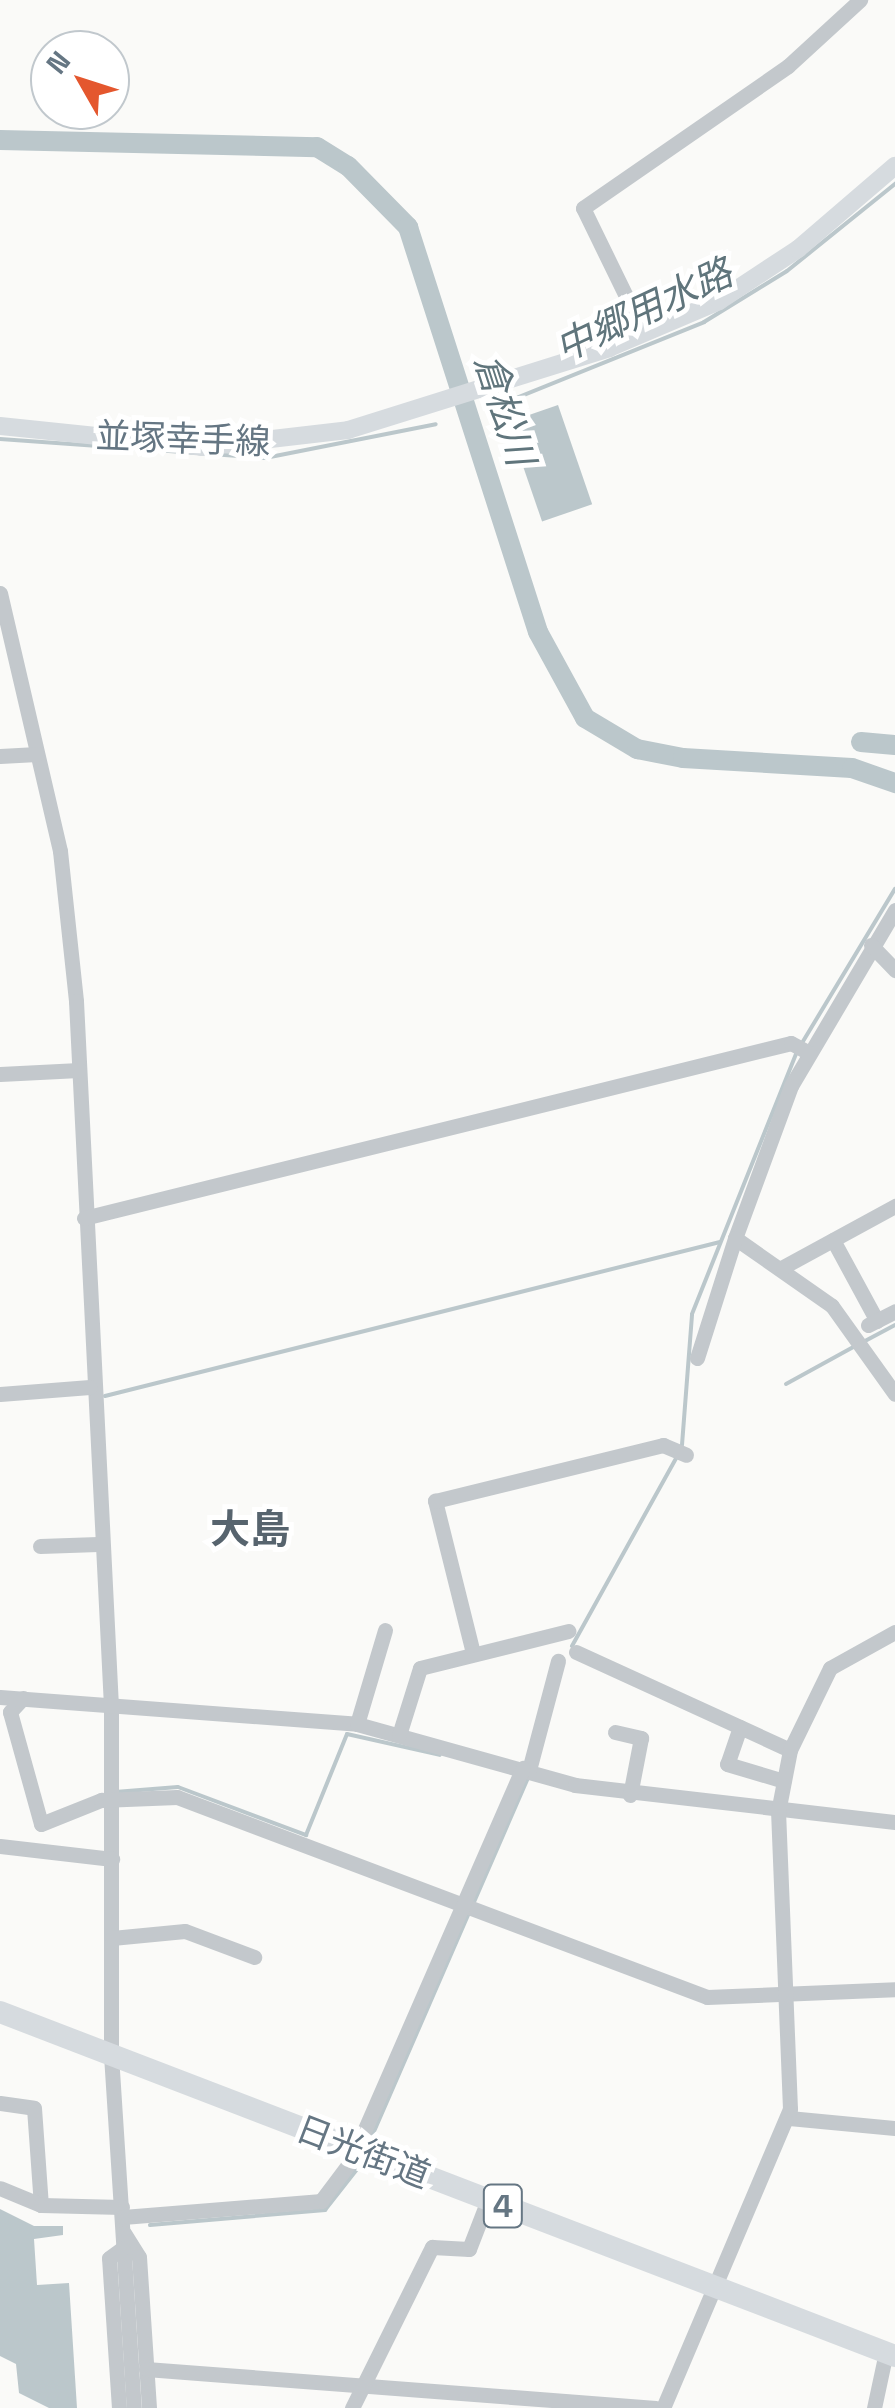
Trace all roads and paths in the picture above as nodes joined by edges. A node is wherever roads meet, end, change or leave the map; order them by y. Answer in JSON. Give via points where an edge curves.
{"nodes":[{"id":1,"x":860,"y":0,"type":"edge"},
{"id":2,"x":895,"y":166,"type":"edge"},
{"id":3,"x":644,"y":333,"type":"junction"},
{"id":4,"x":0,"y":426,"type":"edge"},
{"id":5,"x":0,"y":593,"type":"edge"},
{"id":6,"x":37,"y":754,"type":"junction"},
{"id":7,"x":0,"y":756,"type":"edge"},
{"id":8,"x":895,"y":910,"type":"edge"},
{"id":9,"x":871,"y":944,"type":"junction"},
{"id":10,"x":895,"y":970,"type":"edge"},
{"id":11,"x":809,"y":1054,"type":"junction"},
{"id":12,"x":79,"y":1070,"type":"junction"},
{"id":13,"x":0,"y":1074,"type":"edge"},
{"id":14,"x":895,"y":1206,"type":"edge"},
{"id":15,"x":84,"y":1218,"type":"junction"},
{"id":16,"x":736,"y":1238,"type":"junction"},
{"id":17,"x":833,"y":1240,"type":"junction"},
{"id":18,"x":783,"y":1267,"type":"junction"},
{"id":19,"x":895,"y":1311,"type":"edge"},
{"id":20,"x":876,"y":1321,"type":"junction"},
{"id":21,"x":856,"y":1332,"type":"junction"},
{"id":22,"x":697,"y":1358,"type":"dead end"},
{"id":23,"x":90,"y":1387,"type":"junction"},
{"id":24,"x":0,"y":1394,"type":"edge"},
{"id":25,"x":895,"y":1394,"type":"edge"},
{"id":26,"x":686,"y":1455,"type":"dead end"},
{"id":27,"x":98,"y":1544,"type":"junction"},
{"id":28,"x":40,"y":1546,"type":"dead end"},
{"id":29,"x":385,"y":1630,"type":"dead end"},
{"id":30,"x":568,"y":1631,"type":"dead end"},
{"id":31,"x":895,"y":1632,"type":"edge"},
{"id":32,"x":472,"y":1649,"type":"junction"},
{"id":33,"x":576,"y":1652,"type":"dead end"},
{"id":34,"x":558,"y":1661,"type":"dead end"},
{"id":35,"x":0,"y":1696,"type":"edge"},
{"id":36,"x":23,"y":1698,"type":"junction"},
{"id":37,"x":111,"y":1706,"type":"junction"},
{"id":38,"x":357,"y":1724,"type":"junction"},
{"id":39,"x":740,"y":1728,"type":"junction"},
{"id":40,"x":615,"y":1732,"type":"dead end"},
{"id":41,"x":399,"y":1735,"type":"junction"},
{"id":42,"x":790,"y":1750,"type":"junction"},
{"id":43,"x":526,"y":1769,"type":"junction"},
{"id":44,"x":784,"y":1781,"type":"junction"},
{"id":45,"x":630,"y":1795,"type":"junction"},
{"id":46,"x":112,"y":1800,"type":"junction"},
{"id":47,"x":778,"y":1812,"type":"junction"},
{"id":48,"x":895,"y":1822,"type":"edge"},
{"id":49,"x":0,"y":1846,"type":"edge"},
{"id":50,"x":112,"y":1858,"type":"junction"},
{"id":51,"x":464,"y":1903,"type":"junction"},
{"id":52,"x":112,"y":1938,"type":"junction"},
{"id":53,"x":254,"y":1957,"type":"dead end"},
{"id":54,"x":895,"y":1989,"type":"edge"},
{"id":55,"x":784,"y":1993,"type":"junction"},
{"id":56,"x":0,"y":2012,"type":"edge"},
{"id":57,"x":111,"y":2055,"type":"junction"},
{"id":58,"x":0,"y":2103,"type":"edge"},
{"id":59,"x":788,"y":2118,"type":"junction"},
{"id":60,"x":895,"y":2128,"type":"edge"},
{"id":61,"x":356,"y":2148,"type":"junction"},
{"id":62,"x":0,"y":2188,"type":"edge"},
{"id":63,"x":488,"y":2200,"type":"junction"},
{"id":64,"x":41,"y":2205,"type":"junction"},
{"id":65,"x":123,"y":2226,"type":"junction"},
{"id":66,"x":721,"y":2289,"type":"junction"},
{"id":67,"x":890,"y":2354,"type":"edge"},
{"id":68,"x":138,"y":2366,"type":"junction"},
{"id":69,"x":363,"y":2386,"type":"junction"},
{"id":70,"x":119,"y":2408,"type":"edge"},
{"id":71,"x":134,"y":2408,"type":"edge"},
{"id":72,"x":148,"y":2408,"type":"edge"},
{"id":73,"x":352,"y":2408,"type":"edge"},
{"id":74,"x":660,"y":2408,"type":"edge"},
{"id":75,"x":874,"y":2408,"type":"edge"}],
"edges":[{"from":1,"to":3,"type":"street","via":[[788,66],[583,208]]},
{"from":2,"to":3,"type":"main road","name":"並塚幸手線","via":[[771,270]]},
{"from":3,"to":4,"type":"main road","name":"並塚幸手線","via":[[438,401],[262,445]]},
{"from":5,"to":6,"type":"street"},
{"from":6,"to":7,"type":"street"},
{"from":6,"to":12,"type":"street","via":[[68,906]]},
{"from":8,"to":9,"type":"street"},
{"from":9,"to":10,"type":"street"},
{"from":9,"to":11,"type":"street"},
{"from":11,"to":15,"type":"street","via":[[790,1043]]},
{"from":11,"to":16,"type":"street"},
{"from":12,"to":13,"type":"street"},
{"from":12,"to":15,"type":"street"},
{"from":14,"to":17,"type":"street"},
{"from":15,"to":23,"type":"street"},
{"from":16,"to":18,"type":"street"},
{"from":16,"to":22,"type":"street"},
{"from":17,"to":18,"type":"street"},
{"from":17,"to":20,"type":"street"},
{"from":18,"to":21,"type":"street"},
{"from":19,"to":20,"type":"street"},
{"from":20,"to":21,"type":"street"},
{"from":21,"to":25,"type":"street"},
{"from":23,"to":24,"type":"street"},
{"from":23,"to":27,"type":"street"},
{"from":26,"to":32,"type":"street","via":[[663,1445],[435,1502]]},
{"from":27,"to":28,"type":"street"},
{"from":27,"to":37,"type":"street"},
{"from":29,"to":38,"type":"street"},
{"from":30,"to":32,"type":"street"},
{"from":31,"to":42,"type":"street","via":[[830,1668]]},
{"from":32,"to":41,"type":"street","via":[[420,1668]]},
{"from":33,"to":39,"type":"street"},
{"from":34,"to":43,"type":"street"},
{"from":35,"to":36,"type":"street"},
{"from":36,"to":37,"type":"street"},
{"from":36,"to":46,"type":"street","via":[[10,1712],[41,1824]]},
{"from":37,"to":38,"type":"street"},
{"from":37,"to":46,"type":"street"},
{"from":38,"to":41,"type":"street"},
{"from":39,"to":42,"type":"street"},
{"from":39,"to":44,"type":"street","via":[[726,1764]]},
{"from":40,"to":45,"type":"street","via":[[641,1738]]},
{"from":41,"to":43,"type":"street"},
{"from":42,"to":44,"type":"street"},
{"from":43,"to":45,"type":"street"},
{"from":43,"to":51,"type":"street"},
{"from":44,"to":47,"type":"street"},
{"from":45,"to":47,"type":"street"},
{"from":46,"to":50,"type":"street"},
{"from":46,"to":51,"type":"street","via":[[178,1797]]},
{"from":47,"to":48,"type":"street"},
{"from":47,"to":55,"type":"street"},
{"from":49,"to":50,"type":"street"},
{"from":50,"to":52,"type":"street"},
{"from":51,"to":55,"type":"street","via":[[707,1997]]},
{"from":51,"to":61,"type":"street"},
{"from":52,"to":53,"type":"street","via":[[186,1931]]},
{"from":52,"to":57,"type":"street"},
{"from":54,"to":55,"type":"street"},
{"from":55,"to":59,"type":"street"},
{"from":56,"to":57,"type":"highway","name":"日光街道","number":"4"},
{"from":57,"to":61,"type":"highway","name":"日光街道","number":"4"},
{"from":57,"to":65,"type":"street"},
{"from":58,"to":64,"type":"street","via":[[34,2108]]},
{"from":59,"to":60,"type":"street"},
{"from":59,"to":66,"type":"street"},
{"from":61,"to":63,"type":"highway","name":"日光街道","number":"4"},
{"from":61,"to":65,"type":"street","via":[[321,2201]]},
{"from":62,"to":64,"type":"street"},
{"from":63,"to":66,"type":"highway","name":"日光街道","number":"4"},
{"from":63,"to":69,"type":"street","via":[[468,2249],[432,2248]]},
{"from":64,"to":65,"type":"street"},
{"from":65,"to":68,"type":"street","via":[[139,2257]]},
{"from":65,"to":70,"type":"street","via":[[108,2258]]},
{"from":66,"to":67,"type":"highway","name":"日光街道","number":"4"},
{"from":66,"to":74,"type":"street"},
{"from":67,"to":75,"type":"street"},
{"from":68,"to":69,"type":"street"},
{"from":68,"to":71,"type":"street"},
{"from":68,"to":72,"type":"street"},
{"from":69,"to":73,"type":"street"},
{"from":69,"to":74,"type":"street"}]}
